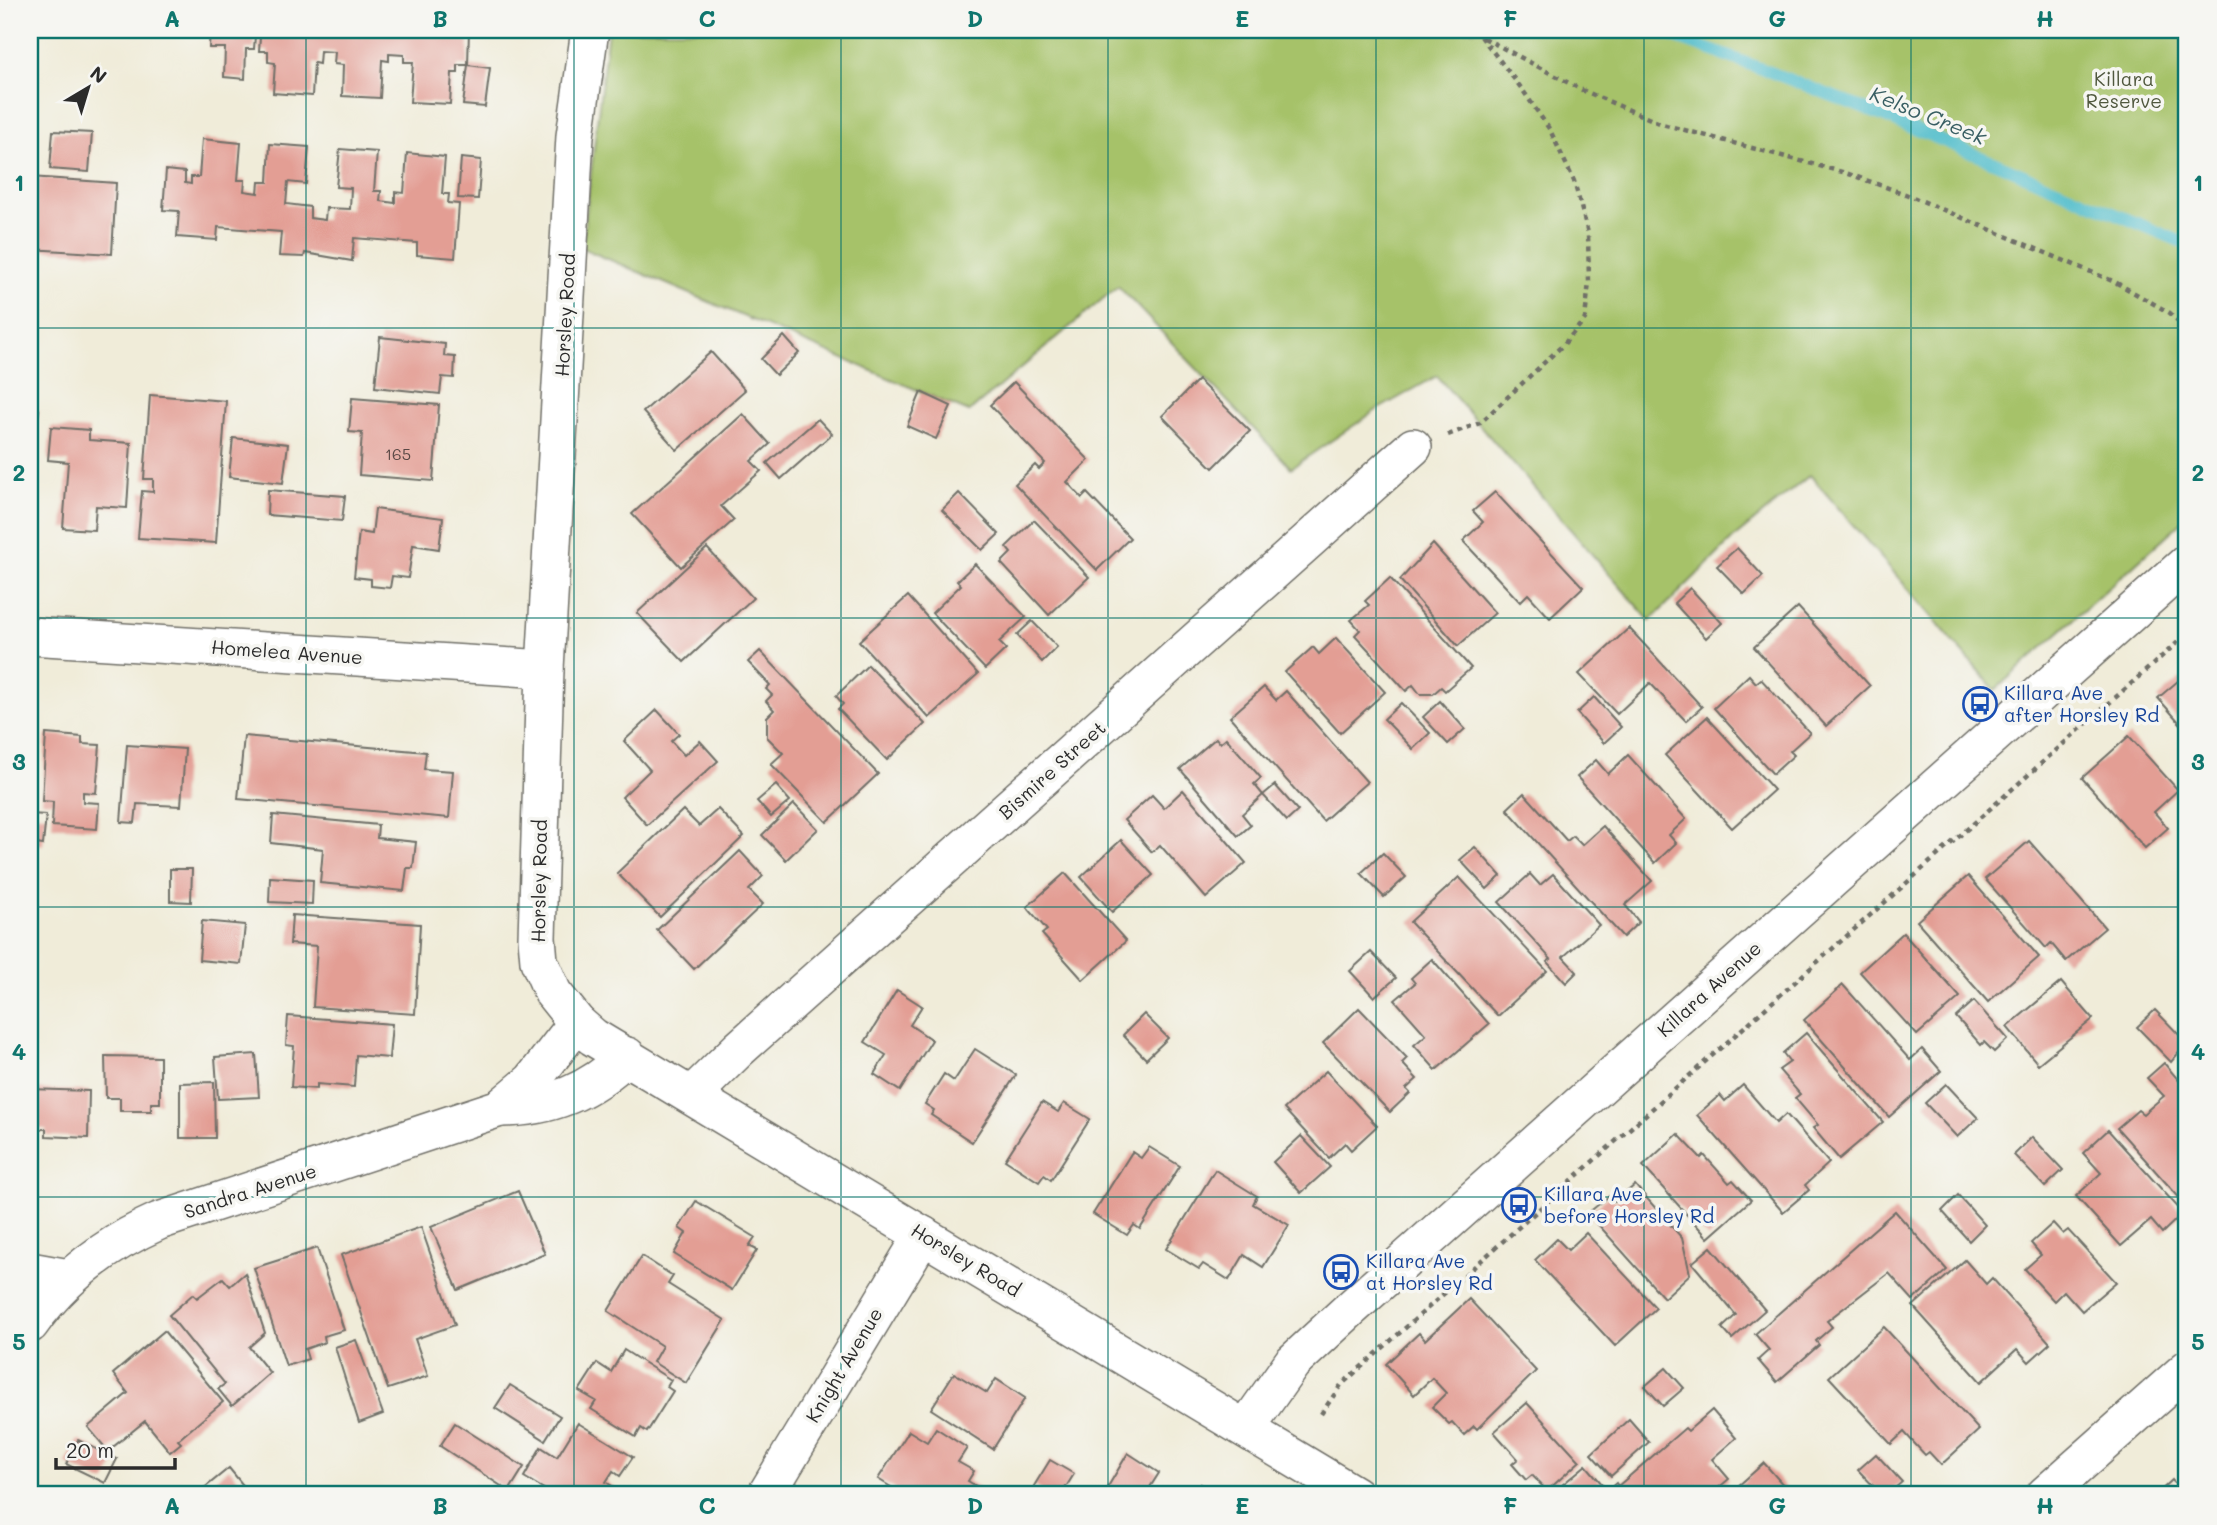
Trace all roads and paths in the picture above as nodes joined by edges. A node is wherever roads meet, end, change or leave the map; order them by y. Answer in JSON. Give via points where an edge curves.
{"nodes":[{"id":1,"x":590,"y":30,"type":"edge"},
{"id":2,"x":1476,"y":30,"type":"edge"},
{"id":3,"x":1485,"y":38,"type":"junction"},
{"id":4,"x":2187,"y":330,"type":"edge"},
{"id":5,"x":1413,"y":447,"type":"joint"},
{"id":6,"x":2187,"y":563,"type":"edge"},
{"id":7,"x":2187,"y":634,"type":"edge"},
{"id":8,"x":30,"y":636,"type":"edge"},
{"id":9,"x":545,"y":669,"type":"junction"},
{"id":10,"x":577,"y":1023,"type":"junction"},
{"id":11,"x":627,"y":1056,"type":"junction"},
{"id":12,"x":692,"y":1094,"type":"junction"},
{"id":13,"x":500,"y":1108,"type":"junction"},
{"id":14,"x":923,"y":1235,"type":"junction"},
{"id":15,"x":30,"y":1271,"type":"edge"},
{"id":16,"x":69,"y":1278,"type":"junction"},
{"id":17,"x":30,"y":1324,"type":"edge"},
{"id":18,"x":2187,"y":1369,"type":"edge"},
{"id":19,"x":1321,"y":1414,"type":"dead end"},
{"id":20,"x":1246,"y":1428,"type":"junction"},
{"id":21,"x":766,"y":1495,"type":"edge"},
{"id":22,"x":1355,"y":1495,"type":"edge"},
{"id":23,"x":2045,"y":1495,"type":"edge"}],
"edges":[{"from":1,"to":9,"type":"street","name":"Horsley Road","via":[[575,136]]},
{"from":2,"to":3,"type":"path"},
{"from":3,"to":4,"type":"path","via":[[1582,90],[1649,119],[1846,173],[1941,209],[2115,282],[2170,313]]},
{"from":3,"to":5,"type":"path","via":[[1550,131],[1574,181],[1588,233],[1585,318],[1555,353],[1480,423]]},
{"from":5,"to":12,"type":"street","name":"Bismire Street"},
{"from":6,"to":20,"type":"street","name":"Killara Avenue","via":[[1346,1312],[1292,1363]]},
{"from":7,"to":19,"type":"path","via":[[1341,1385]]},
{"from":8,"to":9,"type":"street","name":"Homelea Avenue"},
{"from":9,"to":10,"type":"street","name":"Horsley Road","via":[[539,961],[553,993]]},
{"from":10,"to":11,"type":"street","name":"Horsley Road"},
{"from":10,"to":13,"type":"street","name":"Sandra Avenue","via":[[532,1081]]},
{"from":11,"to":12,"type":"street","name":"Horsley Road"},
{"from":11,"to":13,"type":"street","name":"Sandra Avenue","via":[[598,1080],[560,1099],[533,1108]]},
{"from":12,"to":14,"type":"street","name":"Horsley Road"},
{"from":13,"to":16,"type":"street","name":"Sandra Avenue","via":[[159,1220],[126,1236]]},
{"from":14,"to":20,"type":"street","name":"Horsley Road"},
{"from":14,"to":21,"type":"street","name":"Knight Avenue"},
{"from":15,"to":16,"type":"street"},
{"from":16,"to":17,"type":"street","name":"Sandra Avenue"},
{"from":18,"to":23,"type":"street"},
{"from":20,"to":22,"type":"street","name":"Horsley Road"}]}
